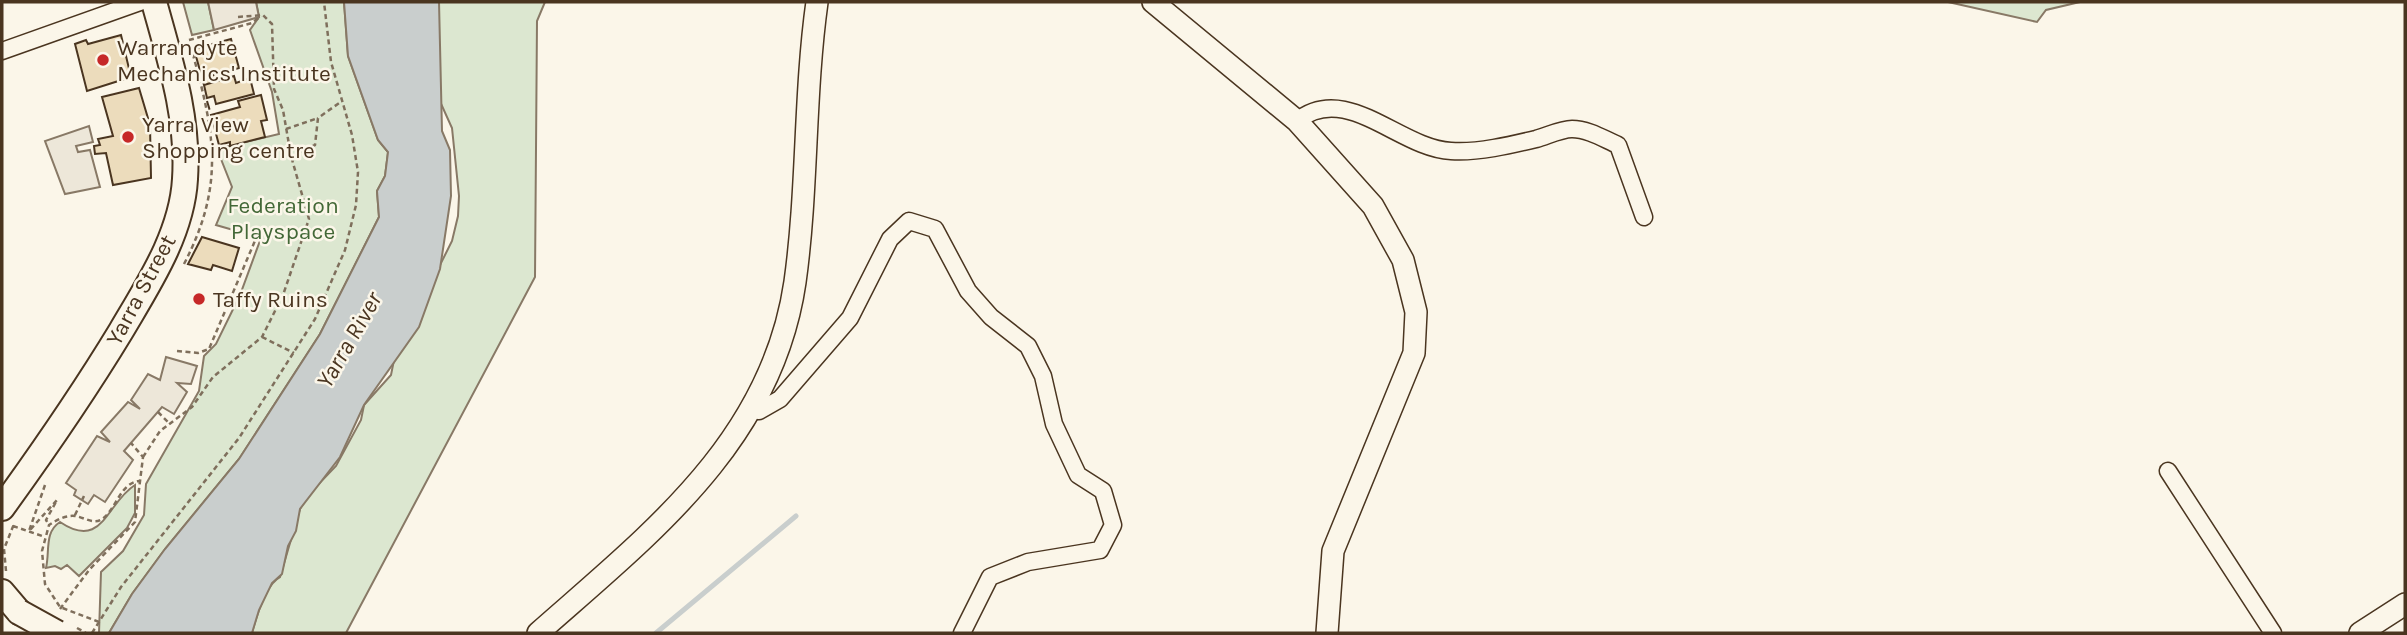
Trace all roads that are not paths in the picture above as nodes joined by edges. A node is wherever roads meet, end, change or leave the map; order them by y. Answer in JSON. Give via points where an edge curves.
{"nodes":[{"id":1,"x":140,"y":2,"type":"edge"},
{"id":2,"x":154,"y":2,"type":"edge"},
{"id":3,"x":817,"y":2,"type":"edge"},
{"id":4,"x":1153,"y":2,"type":"edge"},
{"id":5,"x":2,"y":51,"type":"edge"},
{"id":6,"x":1297,"y":121,"type":"junction"},
{"id":7,"x":1644,"y":217,"type":"dead end"},
{"id":8,"x":752,"y":409,"type":"junction"},
{"id":9,"x":2168,"y":471,"type":"dead end"},
{"id":10,"x":7,"y":517,"type":"edge"},
{"id":11,"x":2,"y":592,"type":"edge"},
{"id":12,"x":2405,"y":604,"type":"edge"},
{"id":13,"x":10,"y":612,"type":"edge"},
{"id":14,"x":57,"y":625,"type":"edge"},
{"id":15,"x":538,"y":633,"type":"edge"},
{"id":16,"x":962,"y":633,"type":"edge"},
{"id":17,"x":1327,"y":633,"type":"edge"},
{"id":18,"x":2273,"y":633,"type":"edge"},
{"id":19,"x":2360,"y":633,"type":"edge"}],
"edges":[{"from":1,"to":5,"type":"street"},
{"from":2,"to":10,"type":"main road","name":"Yarra Street","via":[[186,127],[186,182],[179,214],[139,302]]},
{"from":3,"to":8,"type":"main road","via":[[795,284],[781,342]]},
{"from":4,"to":6,"type":"main road"},
{"from":6,"to":7,"type":"street","via":[[1318,108],[1332,108],[1368,117],[1402,136],[1450,152],[1572,129],[1593,134],[1618,145]]},
{"from":6,"to":17,"type":"main road","via":[[1373,206],[1404,260],[1416,312],[1414,352],[1402,388],[1333,551]]},
{"from":8,"to":15,"type":"main road","via":[[692,493]]},
{"from":8,"to":16,"type":"street","via":[[760,411],[780,400],[850,318],[890,239],[909,221],[935,229],[968,291],[991,317],[1028,346],[1044,376],[1054,424],[1079,475],[1103,491],[1113,525],[1100,550],[1028,562],[990,577]]},
{"from":9,"to":18,"type":"street"},
{"from":11,"to":13,"type":"main road"},
{"from":12,"to":19,"type":"main road"},
{"from":13,"to":14,"type":"main road","bridge":true}]}
